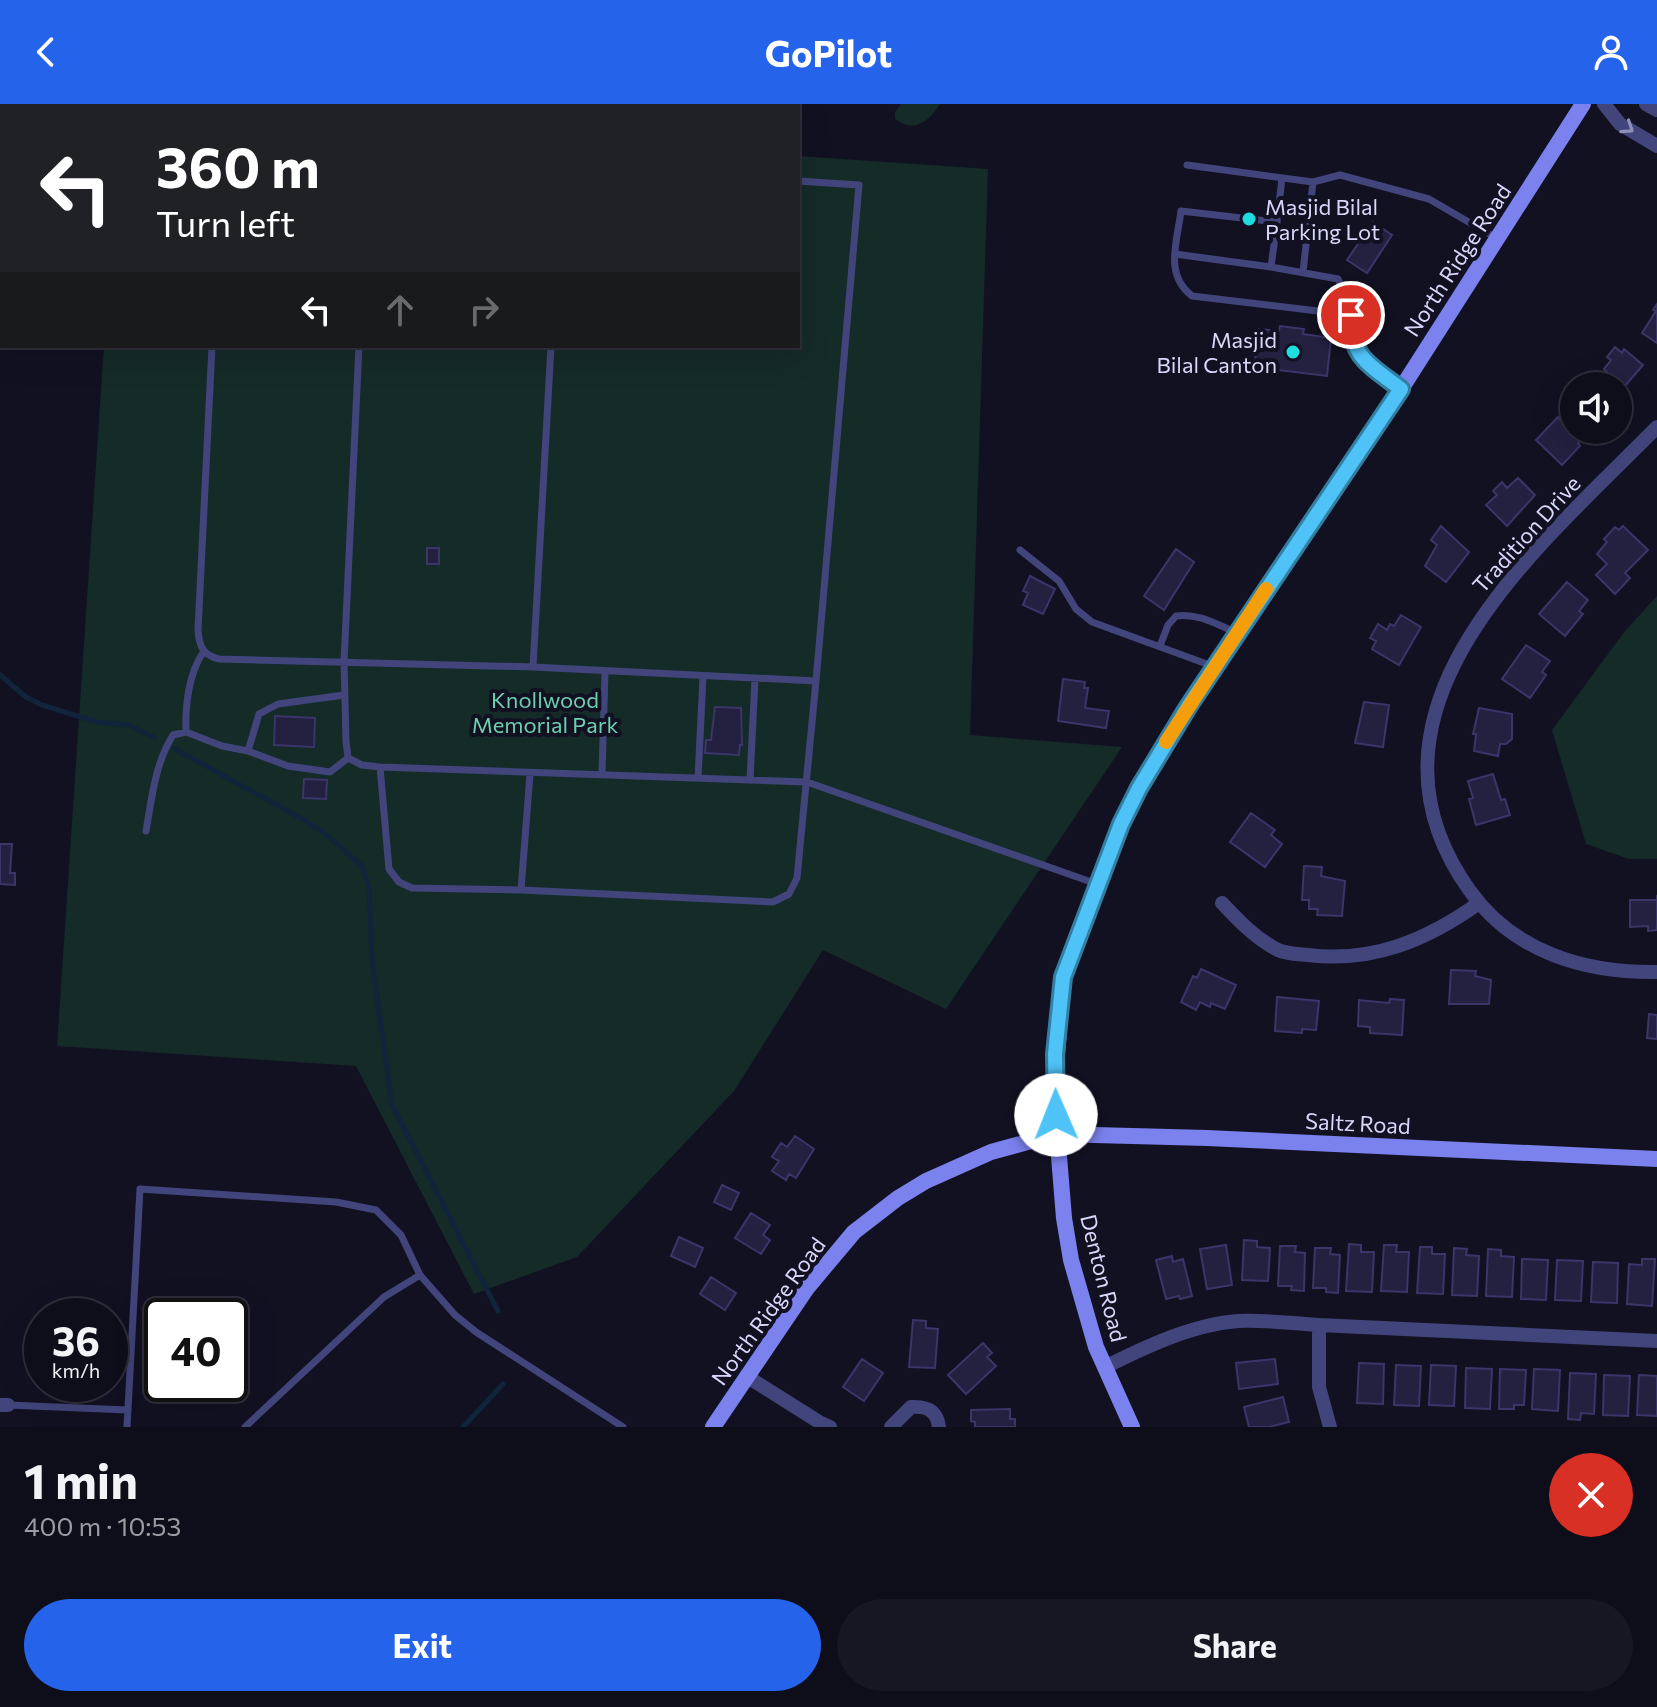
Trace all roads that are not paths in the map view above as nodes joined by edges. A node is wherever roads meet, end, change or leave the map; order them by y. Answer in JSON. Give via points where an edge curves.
{"nodes":[{"id":1,"x":1583,"y":104,"type":"edge"},
{"id":2,"x":1604,"y":104,"type":"edge"},
{"id":3,"x":1646,"y":104,"type":"edge"},
{"id":4,"x":1657,"y":110,"type":"edge"},
{"id":5,"x":1657,"y":146,"type":"edge"},
{"id":6,"x":1187,"y":165,"type":"dead end"},
{"id":7,"x":1282,"y":178,"type":"junction"},
{"id":8,"x":800,"y":181,"type":"edge"},
{"id":9,"x":1313,"y":182,"type":"junction"},
{"id":10,"x":1277,"y":222,"type":"junction"},
{"id":11,"x":1497,"y":238,"type":"junction"},
{"id":12,"x":1175,"y":254,"type":"junction"},
{"id":13,"x":1271,"y":267,"type":"junction"},
{"id":14,"x":1303,"y":272,"type":"junction"},
{"id":15,"x":1351,"y":315,"type":"junction"},
{"id":16,"x":212,"y":348,"type":"edge"},
{"id":17,"x":359,"y":348,"type":"edge"},
{"id":18,"x":551,"y":348,"type":"edge"},
{"id":19,"x":1401,"y":389,"type":"junction"},
{"id":20,"x":1657,"y":427,"type":"edge"},
{"id":21,"x":1020,"y":550,"type":"dead end"},
{"id":22,"x":1237,"y":633,"type":"junction"},
{"id":23,"x":1160,"y":646,"type":"junction"},
{"id":24,"x":204,"y":651,"type":"junction"},
{"id":25,"x":344,"y":661,"type":"junction"},
{"id":26,"x":533,"y":667,"type":"junction"},
{"id":27,"x":1215,"y":667,"type":"junction"},
{"id":28,"x":605,"y":672,"type":"junction"},
{"id":29,"x":703,"y":677,"type":"junction"},
{"id":30,"x":755,"y":679,"type":"junction"},
{"id":31,"x":816,"y":681,"type":"junction"},
{"id":32,"x":344,"y":695,"type":"junction"},
{"id":33,"x":186,"y":732,"type":"junction"},
{"id":34,"x":248,"y":751,"type":"junction"},
{"id":35,"x":348,"y":758,"type":"junction"},
{"id":36,"x":380,"y":767,"type":"junction"},
{"id":37,"x":530,"y":774,"type":"junction"},
{"id":38,"x":602,"y":774,"type":"junction"},
{"id":39,"x":698,"y":778,"type":"junction"},
{"id":40,"x":750,"y":780,"type":"junction"},
{"id":41,"x":807,"y":782,"type":"junction"},
{"id":42,"x":146,"y":831,"type":"dead end"},
{"id":43,"x":1097,"y":884,"type":"junction"},
{"id":44,"x":521,"y":890,"type":"junction"},
{"id":45,"x":1222,"y":903,"type":"dead end"},
{"id":46,"x":1479,"y":903,"type":"junction"},
{"id":47,"x":1657,"y":972,"type":"edge"},
{"id":48,"x":1057,"y":1134,"type":"junction"},
{"id":49,"x":1657,"y":1159,"type":"edge"},
{"id":50,"x":420,"y":1275,"type":"junction"},
{"id":51,"x":1319,"y":1325,"type":"junction"},
{"id":52,"x":1657,"y":1341,"type":"edge"},
{"id":53,"x":1105,"y":1367,"type":"junction"},
{"id":54,"x":746,"y":1376,"type":"junction"},
{"id":55,"x":4,"y":1405,"type":"edge"},
{"id":56,"x":127,"y":1410,"type":"junction"},
{"id":57,"x":127,"y":1427,"type":"edge"},
{"id":58,"x":245,"y":1427,"type":"edge"},
{"id":59,"x":623,"y":1427,"type":"edge"},
{"id":60,"x":713,"y":1427,"type":"edge"},
{"id":61,"x":830,"y":1427,"type":"edge"},
{"id":62,"x":891,"y":1427,"type":"edge"},
{"id":63,"x":939,"y":1427,"type":"edge"},
{"id":64,"x":1132,"y":1427,"type":"edge"},
{"id":65,"x":1330,"y":1427,"type":"edge"}],
"edges":[{"from":1,"to":11,"type":"street","name":"North Ridge Road"},
{"from":2,"to":5,"type":"street","one_way":true,"via":[[1620,124]]},
{"from":3,"to":4,"type":"street"},
{"from":6,"to":7,"type":"lane"},
{"from":7,"to":9,"type":"lane"},
{"from":7,"to":10,"type":"lane"},
{"from":8,"to":31,"type":"lane","via":[[859,185]]},
{"from":9,"to":11,"type":"lane","via":[[1340,175],[1429,199]]},
{"from":9,"to":14,"type":"lane"},
{"from":10,"to":12,"type":"lane","via":[[1181,211]]},
{"from":10,"to":13,"type":"lane"},
{"from":11,"to":19,"type":"street","name":"North Ridge Road"},
{"from":12,"to":13,"type":"lane"},
{"from":12,"to":15,"type":"lane","via":[[1179,286],[1192,296]]},
{"from":13,"to":14,"type":"lane"},
{"from":14,"to":15,"type":"lane","via":[[1338,279],[1350,293]]},
{"from":15,"to":19,"type":"lane","via":[[1355,350]]},
{"from":16,"to":24,"type":"lane","via":[[198,630]]},
{"from":17,"to":25,"type":"lane"},
{"from":18,"to":26,"type":"lane"},
{"from":19,"to":22,"type":"street","name":"North Ridge Road"},
{"from":20,"to":46,"type":"street","name":"Tradition Drive","via":[[1497,595],[1466,640],[1438,699],[1428,755],[1431,798],[1444,846]]},
{"from":21,"to":23,"type":"lane","via":[[1059,581],[1076,609],[1092,622]]},
{"from":22,"to":23,"type":"lane","via":[[1188,614],[1176,616]]},
{"from":22,"to":27,"type":"street","name":"North Ridge Road"},
{"from":23,"to":27,"type":"lane"},
{"from":24,"to":25,"type":"lane","via":[[219,659]]},
{"from":24,"to":33,"type":"lane","via":[[195,664]]},
{"from":25,"to":26,"type":"lane"},
{"from":25,"to":32,"type":"lane"},
{"from":26,"to":28,"type":"lane"},
{"from":27,"to":43,"type":"street","name":"North Ridge Road","via":[[1139,788]]},
{"from":28,"to":29,"type":"lane"},
{"from":28,"to":38,"type":"lane"},
{"from":29,"to":30,"type":"lane"},
{"from":29,"to":39,"type":"lane"},
{"from":30,"to":31,"type":"lane"},
{"from":30,"to":40,"type":"lane"},
{"from":31,"to":41,"type":"lane"},
{"from":32,"to":34,"type":"lane","via":[[278,704],[259,714]]},
{"from":32,"to":35,"type":"lane"},
{"from":33,"to":34,"type":"lane"},
{"from":33,"to":42,"type":"lane","via":[[173,735],[163,752]]},
{"from":34,"to":35,"type":"lane","via":[[288,766],[330,772]]},
{"from":35,"to":36,"type":"lane"},
{"from":36,"to":37,"type":"lane"},
{"from":36,"to":44,"type":"lane","via":[[389,869],[399,882],[412,888]]},
{"from":37,"to":38,"type":"lane"},
{"from":37,"to":44,"type":"lane"},
{"from":38,"to":39,"type":"lane"},
{"from":39,"to":40,"type":"lane"},
{"from":40,"to":41,"type":"lane"},
{"from":41,"to":43,"type":"lane"},
{"from":41,"to":44,"type":"lane","via":[[797,878],[789,894],[773,902]]},
{"from":43,"to":48,"type":"street","name":"North Ridge Road","via":[[1063,977],[1055,1054]]},
{"from":45,"to":46,"type":"street","via":[[1247,929],[1281,952],[1322,957],[1404,946]]},
{"from":46,"to":47,"type":"street","name":"Tradition Drive","via":[[1512,933],[1570,963],[1605,971]]},
{"from":48,"to":49,"type":"street","name":"Saltz Road"},
{"from":48,"to":53,"type":"street","name":"Denton Road","via":[[1071,1260]]},
{"from":48,"to":54,"type":"street","name":"North Ridge Road","via":[[960,1165],[898,1198],[854,1232]]},
{"from":50,"to":56,"type":"lane","via":[[401,1235],[376,1210],[321,1201],[140,1189]]},
{"from":50,"to":58,"type":"lane","via":[[384,1297]]},
{"from":50,"to":59,"type":"lane","via":[[476,1332]]},
{"from":51,"to":52,"type":"street"},
{"from":51,"to":53,"type":"street","via":[[1217,1325]]},
{"from":51,"to":65,"type":"street","via":[[1319,1387]]},
{"from":53,"to":64,"type":"street","name":"Denton Road"},
{"from":54,"to":60,"type":"street","name":"North Ridge Road"},
{"from":54,"to":61,"type":"street"},
{"from":55,"to":56,"type":"lane"},
{"from":56,"to":57,"type":"lane"},
{"from":62,"to":63,"type":"street","via":[[911,1407],[923,1406],[932,1410]]}]}
